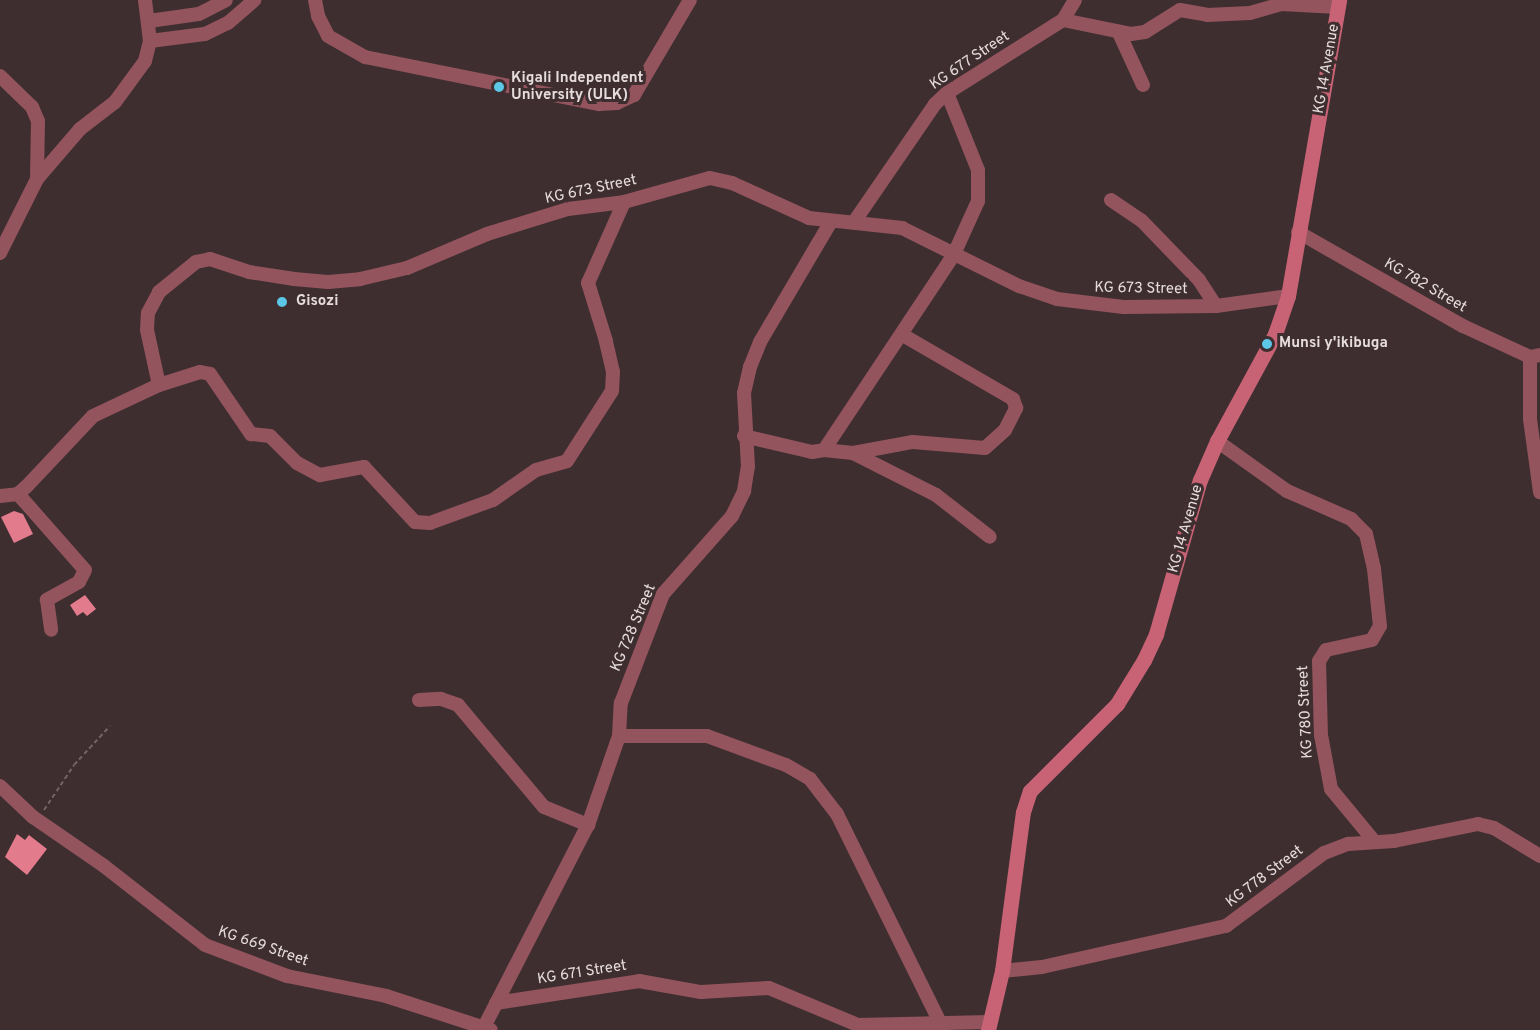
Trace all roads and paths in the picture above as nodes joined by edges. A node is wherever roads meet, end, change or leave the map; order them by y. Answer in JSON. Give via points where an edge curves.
{"nodes":[{"id":1,"x":145,"y":0,"type":"edge"},
{"id":2,"x":226,"y":0,"type":"edge"},
{"id":3,"x":254,"y":0,"type":"edge"},
{"id":4,"x":315,"y":0,"type":"edge"},
{"id":5,"x":690,"y":0,"type":"edge"},
{"id":6,"x":1075,"y":0,"type":"edge"},
{"id":7,"x":1339,"y":3,"type":"edge"},
{"id":8,"x":1269,"y":4,"type":"edge"},
{"id":9,"x":1063,"y":20,"type":"junction"},
{"id":10,"x":149,"y":21,"type":"junction"},
{"id":11,"x":1120,"y":35,"type":"junction"},
{"id":12,"x":150,"y":41,"type":"junction"},
{"id":13,"x":0,"y":76,"type":"edge"},
{"id":14,"x":1143,"y":85,"type":"dead end"},
{"id":15,"x":947,"y":93,"type":"junction"},
{"id":16,"x":37,"y":179,"type":"junction"},
{"id":17,"x":1111,"y":200,"type":"dead end"},
{"id":18,"x":624,"y":202,"type":"junction"},
{"id":19,"x":854,"y":222,"type":"junction"},
{"id":20,"x":830,"y":223,"type":"junction"},
{"id":21,"x":1298,"y":232,"type":"junction"},
{"id":22,"x":0,"y":253,"type":"edge"},
{"id":23,"x":954,"y":254,"type":"junction"},
{"id":24,"x":1288,"y":297,"type":"junction"},
{"id":25,"x":1216,"y":306,"type":"junction"},
{"id":26,"x":901,"y":334,"type":"junction"},
{"id":27,"x":1535,"y":356,"type":"edge"},
{"id":28,"x":159,"y":385,"type":"junction"},
{"id":29,"x":744,"y":436,"type":"junction"},
{"id":30,"x":1216,"y":441,"type":"junction"},
{"id":31,"x":824,"y":450,"type":"junction"},
{"id":32,"x":853,"y":453,"type":"junction"},
{"id":33,"x":1540,"y":492,"type":"edge"},
{"id":34,"x":18,"y":494,"type":"junction"},
{"id":35,"x":0,"y":496,"type":"edge"},
{"id":36,"x":990,"y":537,"type":"dead end"},
{"id":37,"x":51,"y":630,"type":"dead end"},
{"id":38,"x":419,"y":700,"type":"dead end"},
{"id":39,"x":110,"y":726,"type":"dead end"},
{"id":40,"x":619,"y":736,"type":"junction"},
{"id":41,"x":0,"y":786,"type":"edge"},
{"id":42,"x":36,"y":820,"type":"junction"},
{"id":43,"x":588,"y":825,"type":"junction"},
{"id":44,"x":1374,"y":841,"type":"junction"},
{"id":45,"x":1540,"y":856,"type":"edge"},
{"id":46,"x":1002,"y":971,"type":"junction"},
{"id":47,"x":496,"y":1004,"type":"junction"},
{"id":48,"x":940,"y":1022,"type":"junction"},
{"id":49,"x":989,"y":1026,"type":"edge"},
{"id":50,"x":487,"y":1029,"type":"edge"}],
"edges":[{"from":1,"to":10,"type":"street"},
{"from":2,"to":10,"type":"street","via":[[199,14]]},
{"from":3,"to":12,"type":"street","via":[[228,23],[205,34]]},
{"from":4,"to":5,"type":"street","via":[[328,36],[365,57],[599,104],[617,104],[634,95]]},
{"from":6,"to":9,"type":"street","name":"KG 677 Street"},
{"from":7,"to":8,"type":"street"},
{"from":7,"to":21,"type":"main road","name":"KG 14 Avenue"},
{"from":8,"to":11,"type":"street","via":[[1250,13],[1207,15],[1180,10],[1144,32]]},
{"from":9,"to":11,"type":"street"},
{"from":9,"to":15,"type":"street","name":"KG 677 Street"},
{"from":10,"to":12,"type":"street"},
{"from":11,"to":14,"type":"street"},
{"from":12,"to":16,"type":"street","via":[[145,61],[115,102],[80,129]]},
{"from":13,"to":16,"type":"street","via":[[27,100],[38,121]]},
{"from":15,"to":19,"type":"street","name":"KG 677 Street","via":[[922,122]]},
{"from":15,"to":23,"type":"street","via":[[978,170],[978,201]]},
{"from":16,"to":22,"type":"street"},
{"from":17,"to":25,"type":"street","via":[[1158,238],[1199,280]]},
{"from":18,"to":20,"type":"street","name":"KG 673 Street","via":[[710,178],[732,183],[788,211]]},
{"from":18,"to":28,"type":"street","name":"KG 673 Street","via":[[568,209],[487,234],[407,268],[360,279],[294,279],[249,272],[204,258],[159,292],[152,303],[147,330]]},
{"from":18,"to":28,"type":"street","via":[[588,283],[606,340],[613,372],[612,391],[567,461],[536,470],[493,500],[430,523],[415,522],[364,467],[320,475],[297,463],[270,436],[251,434],[210,374],[200,372]]},
{"from":19,"to":20,"type":"street","name":"KG 673 Street"},
{"from":19,"to":23,"type":"street","name":"KG 673 Street","via":[[902,228]]},
{"from":20,"to":29,"type":"street","name":"KG 728 Street","via":[[760,342],[744,393]]},
{"from":21,"to":24,"type":"main road","name":"KG 14 Avenue"},
{"from":21,"to":27,"type":"street","name":"KG 782 Street","via":[[1463,326]]},
{"from":23,"to":25,"type":"street","name":"KG 673 Street","via":[[1019,286],[1057,299],[1124,308]]},
{"from":23,"to":26,"type":"street"},
{"from":24,"to":25,"type":"street","name":"KG 673 Street"},
{"from":24,"to":30,"type":"main road","name":"KG 14 Avenue","via":[[1257,370]]},
{"from":26,"to":31,"type":"street"},
{"from":26,"to":32,"type":"street","via":[[1013,399],[1016,408],[1005,430],[985,448],[913,442]]},
{"from":27,"to":33,"type":"street","via":[[1530,419]]},
{"from":28,"to":34,"type":"street","via":[[93,416]]},
{"from":29,"to":31,"type":"street","via":[[812,452]]},
{"from":29,"to":40,"type":"street","name":"KG 728 Street","via":[[748,467],[744,491],[732,516],[663,594],[621,703]]},
{"from":30,"to":44,"type":"street","name":"KG 780 Street","via":[[1287,491],[1351,519],[1366,534],[1380,626],[1372,640],[1326,650],[1319,661],[1321,735],[1331,789]]},
{"from":30,"to":46,"type":"main road","name":"KG 14 Avenue","via":[[1200,480],[1156,634],[1144,660],[1117,704],[1030,791],[1023,812]]},
{"from":31,"to":32,"type":"street"},
{"from":32,"to":36,"type":"street","via":[[936,495]]},
{"from":34,"to":35,"type":"street"},
{"from":34,"to":37,"type":"street","via":[[85,570],[79,582],[47,600]]},
{"from":38,"to":43,"type":"street","via":[[441,699],[458,705],[473,718],[544,807]]},
{"from":39,"to":42,"type":"path","via":[[74,765]]},
{"from":40,"to":43,"type":"street","name":"KG 728 Street"},
{"from":40,"to":48,"type":"street","via":[[707,736],[786,765],[810,780],[826,795],[837,814]]},
{"from":41,"to":42,"type":"street","name":"KG 669 Street"},
{"from":42,"to":50,"type":"street","name":"KG 669 Street","via":[[205,945],[287,976],[386,996]]},
{"from":43,"to":47,"type":"street","name":"KG 728 Street"},
{"from":44,"to":45,"type":"street","name":"KG 778 Street","via":[[1478,824],[1494,828]]},
{"from":44,"to":46,"type":"street","name":"KG 778 Street","via":[[1348,844],[1324,853],[1226,926],[1042,967]]},
{"from":46,"to":49,"type":"main road","name":"KG 14 Avenue"},
{"from":47,"to":48,"type":"street","name":"KG 671 Street","via":[[639,981],[701,992],[769,988],[858,1024]]},
{"from":47,"to":50,"type":"street","name":"KG 728 Street"},
{"from":48,"to":49,"type":"street","name":"KG 671 Street"}]}
